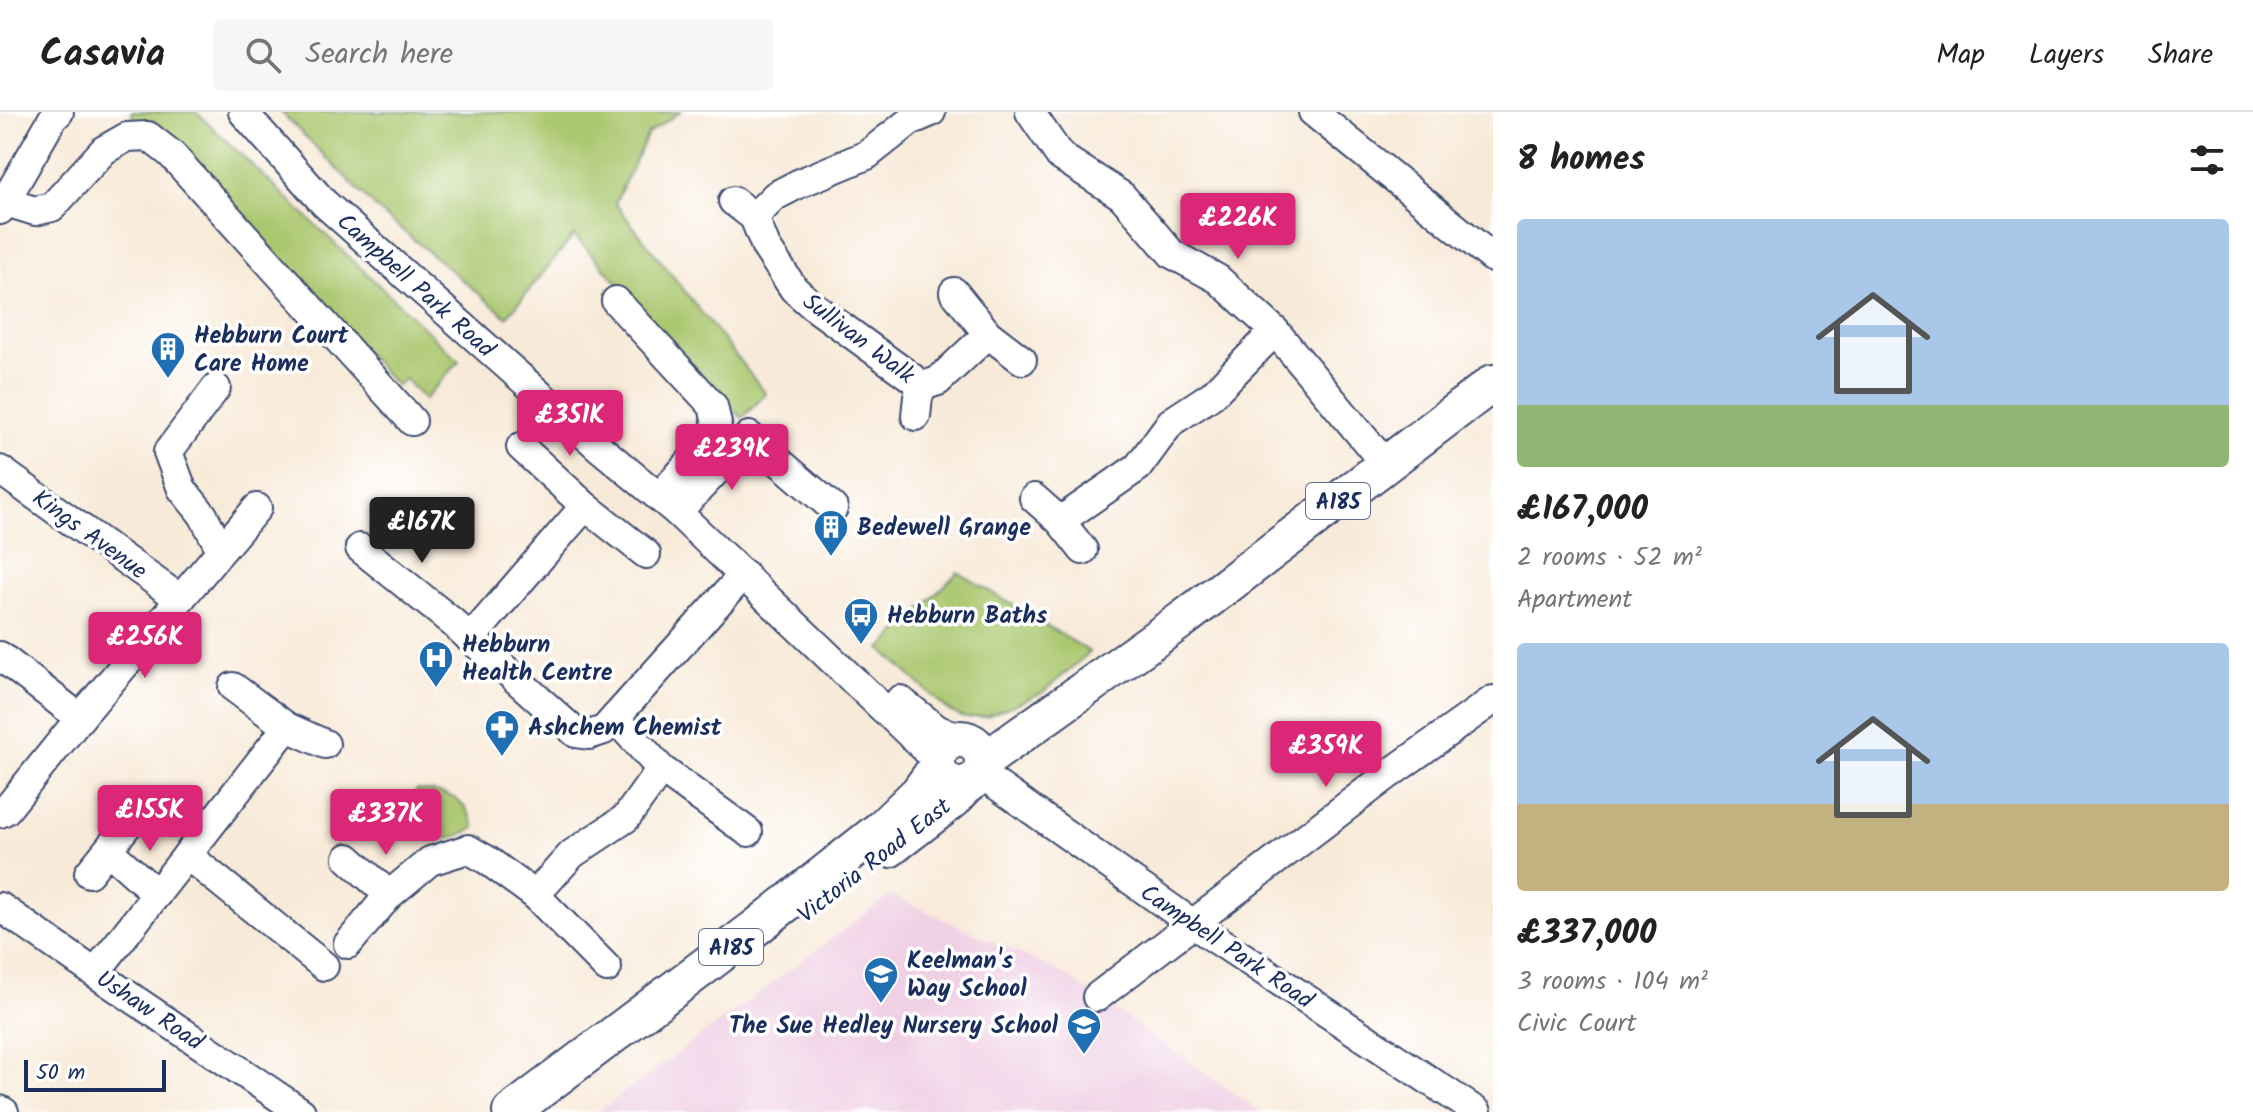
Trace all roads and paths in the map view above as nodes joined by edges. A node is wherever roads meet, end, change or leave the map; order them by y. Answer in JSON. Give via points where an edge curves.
{"nodes":[{"id":1,"x":59,"y":112,"type":"edge"},
{"id":2,"x":243,"y":112,"type":"edge"},
{"id":3,"x":931,"y":112,"type":"edge"},
{"id":4,"x":1030,"y":112,"type":"edge"},
{"id":5,"x":1313,"y":112,"type":"edge"},
{"id":6,"x":3,"y":206,"type":"edge"},
{"id":7,"x":1493,"y":258,"type":"edge"},
{"id":8,"x":954,"y":292,"type":"dead end"},
{"id":9,"x":616,"y":301,"type":"dead end"},
{"id":10,"x":1275,"y":331,"type":"junction"},
{"id":11,"x":988,"y":334,"type":"junction"},
{"id":12,"x":1022,"y":360,"type":"dead end"},
{"id":13,"x":1493,"y":383,"type":"edge"},
{"id":14,"x":923,"y":386,"type":"junction"},
{"id":15,"x":216,"y":388,"type":"dead end"},
{"id":16,"x":916,"y":416,"type":"dead end"},
{"id":17,"x":412,"y":421,"type":"dead end"},
{"id":18,"x":521,"y":447,"type":"dead end"},
{"id":19,"x":1386,"y":465,"type":"junction"},
{"id":20,"x":0,"y":470,"type":"edge"},
{"id":21,"x":1034,"y":498,"type":"dead end"},
{"id":22,"x":668,"y":505,"type":"junction"},
{"id":23,"x":585,"y":506,"type":"junction"},
{"id":24,"x":257,"y":508,"type":"dead end"},
{"id":25,"x":833,"y":508,"type":"dead end"},
{"id":26,"x":1060,"y":521,"type":"junction"},
{"id":27,"x":360,"y":548,"type":"dead end"},
{"id":28,"x":221,"y":550,"type":"junction"},
{"id":29,"x":1083,"y":550,"type":"dead end"},
{"id":30,"x":646,"y":554,"type":"dead end"},
{"id":31,"x":744,"y":574,"type":"junction"},
{"id":32,"x":180,"y":599,"type":"junction"},
{"id":33,"x":470,"y":639,"type":"junction"},
{"id":34,"x":0,"y":656,"type":"edge"},
{"id":35,"x":233,"y":687,"type":"dead end"},
{"id":36,"x":1493,"y":700,"type":"edge"},
{"id":37,"x":80,"y":718,"type":"junction"},
{"id":38,"x":615,"y":718,"type":"junction"},
{"id":39,"x":287,"y":727,"type":"junction"},
{"id":40,"x":325,"y":744,"type":"dead end"},
{"id":41,"x":963,"y":761,"type":"junction"},
{"id":42,"x":661,"y":769,"type":"junction"},
{"id":43,"x":139,"y":811,"type":"dead end"},
{"id":44,"x":0,"y":813,"type":"edge"},
{"id":45,"x":748,"y":832,"type":"dead end"},
{"id":46,"x":109,"y":851,"type":"junction"},
{"id":47,"x":187,"y":855,"type":"junction"},
{"id":48,"x":348,"y":858,"type":"dead end"},
{"id":49,"x":89,"y":873,"type":"dead end"},
{"id":50,"x":157,"y":894,"type":"junction"},
{"id":51,"x":389,"y":895,"type":"junction"},
{"id":52,"x":535,"y":895,"type":"junction"},
{"id":53,"x":0,"y":907,"type":"edge"},
{"id":54,"x":1193,"y":924,"type":"junction"},
{"id":55,"x":348,"y":944,"type":"dead end"},
{"id":56,"x":324,"y":966,"type":"dead end"},
{"id":57,"x":607,"y":968,"type":"dead end"},
{"id":58,"x":95,"y":973,"type":"junction"},
{"id":59,"x":1097,"y":997,"type":"dead end"},
{"id":60,"x":301,"y":1112,"type":"edge"},
{"id":61,"x":511,"y":1112,"type":"edge"},
{"id":62,"x":551,"y":1112,"type":"edge"},
{"id":63,"x":1477,"y":1112,"type":"edge"}],
"edges":[{"from":1,"to":6,"type":"street"},
{"from":2,"to":22,"type":"street","name":"Campbell Park Road","via":[[324,203]]},
{"from":3,"to":14,"type":"street","name":"Sullivan Walk","via":[[910,121],[867,155],[744,209],[794,289]]},
{"from":4,"to":10,"type":"street","via":[[1060,156],[1122,196],[1172,254],[1218,279]]},
{"from":5,"to":7,"type":"street"},
{"from":6,"to":17,"type":"street","via":[[35,211],[52,207],[104,150],[127,137],[148,136],[171,154]]},
{"from":8,"to":11,"type":"street"},
{"from":9,"to":22,"type":"street","via":[[713,406],[717,424],[710,440]]},
{"from":10,"to":19,"type":"street"},
{"from":10,"to":26,"type":"street","via":[[1212,395],[1171,422],[1138,467]]},
{"from":11,"to":12,"type":"street"},
{"from":11,"to":14,"type":"street","name":"Sullivan Walk","via":[[938,381]]},
{"from":13,"to":19,"type":"main road","name":"Victoria Road East","number":"A185"},
{"from":14,"to":16,"type":"street"},
{"from":15,"to":28,"type":"street","via":[[168,452],[182,489]]},
{"from":18,"to":23,"type":"street"},
{"from":19,"to":41,"type":"main road","name":"Victoria Road East","number":"A185","via":[[1183,619]]},
{"from":20,"to":32,"type":"street","name":"Kings Avenue"},
{"from":21,"to":26,"type":"street"},
{"from":22,"to":25,"type":"street","via":[[749,436]]},
{"from":22,"to":31,"type":"street","name":"Campbell Park Road"},
{"from":23,"to":30,"type":"street"},
{"from":23,"to":33,"type":"street"},
{"from":24,"to":28,"type":"street"},
{"from":26,"to":29,"type":"street"},
{"from":27,"to":33,"type":"street"},
{"from":28,"to":32,"type":"street"},
{"from":31,"to":38,"type":"street"},
{"from":31,"to":41,"type":"street","name":"Campbell Park Road","via":[[938,730]]},
{"from":32,"to":37,"type":"street"},
{"from":33,"to":38,"type":"street","via":[[576,733],[604,730]]},
{"from":34,"to":37,"type":"street"},
{"from":35,"to":39,"type":"street"},
{"from":36,"to":54,"type":"street"},
{"from":37,"to":44,"type":"street"},
{"from":38,"to":42,"type":"street"},
{"from":39,"to":40,"type":"street"},
{"from":39,"to":47,"type":"street"},
{"from":41,"to":54,"type":"street","name":"Campbell Park Road"},
{"from":41,"to":61,"type":"main road","name":"Victoria Road East","number":"A185","via":[[754,929]]},
{"from":41,"to":62,"type":"main road","name":"Victoria Road East","number":"A185","via":[[953,800]]},
{"from":42,"to":45,"type":"street"},
{"from":42,"to":52,"type":"street","via":[[626,818],[572,854]]},
{"from":43,"to":46,"type":"street"},
{"from":46,"to":49,"type":"street"},
{"from":46,"to":50,"type":"street"},
{"from":47,"to":50,"type":"street"},
{"from":47,"to":56,"type":"street"},
{"from":48,"to":51,"type":"street"},
{"from":50,"to":58,"type":"street"},
{"from":51,"to":52,"type":"street","via":[[430,861],[468,849]]},
{"from":51,"to":55,"type":"street"},
{"from":52,"to":57,"type":"street"},
{"from":53,"to":58,"type":"street","name":"Ushaw Road"},
{"from":54,"to":59,"type":"street"},
{"from":54,"to":63,"type":"street","name":"Campbell Park Road"},
{"from":58,"to":60,"type":"street","name":"Ushaw Road"}]}
